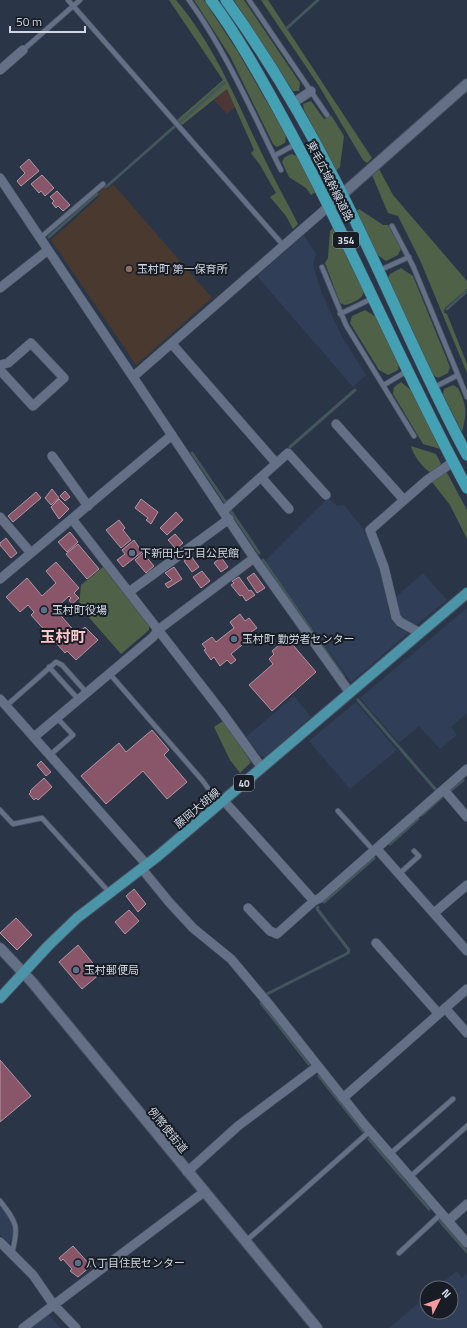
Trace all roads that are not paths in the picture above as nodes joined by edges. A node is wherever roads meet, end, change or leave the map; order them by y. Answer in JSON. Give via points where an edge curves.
{"nodes":[{"id":1,"x":68,"y":0,"type":"edge"},
{"id":2,"x":80,"y":0,"type":"edge"},
{"id":3,"x":188,"y":0,"type":"edge"},
{"id":4,"x":211,"y":0,"type":"edge"},
{"id":5,"x":226,"y":0,"type":"edge"},
{"id":6,"x":249,"y":0,"type":"edge"},
{"id":7,"x":73,"y":6,"type":"junction"},
{"id":8,"x":23,"y":50,"type":"joint"},
{"id":9,"x":0,"y":70,"type":"edge"},
{"id":10,"x":467,"y":84,"type":"edge"},
{"id":11,"x":311,"y":91,"type":"junction"},
{"id":12,"x":293,"y":103,"type":"junction"},
{"id":13,"x":327,"y":115,"type":"dead end"},
{"id":14,"x":297,"y":144,"type":"junction"},
{"id":15,"x":274,"y":156,"type":"junction"},
{"id":16,"x":281,"y":170,"type":"dead end"},
{"id":17,"x":0,"y":178,"type":"edge"},
{"id":18,"x":103,"y":184,"type":"dead end"},
{"id":19,"x":342,"y":194,"type":"junction"},
{"id":20,"x":330,"y":206,"type":"junction"},
{"id":21,"x":392,"y":226,"type":"dead end"},
{"id":22,"x":40,"y":238,"type":"junction"},
{"id":23,"x":283,"y":245,"type":"junction"},
{"id":24,"x":48,"y":250,"type":"junction"},
{"id":25,"x":409,"y":257,"type":"junction"},
{"id":26,"x":322,"y":266,"type":"dead end"},
{"id":27,"x":378,"y":272,"type":"junction"},
{"id":28,"x":0,"y":288,"type":"edge"},
{"id":29,"x":373,"y":298,"type":"junction"},
{"id":30,"x":340,"y":314,"type":"junction"},
{"id":31,"x":172,"y":344,"type":"junction"},
{"id":32,"x":0,"y":365,"type":"edge"},
{"id":33,"x":0,"y":370,"type":"edge"},
{"id":34,"x":409,"y":370,"type":"junction"},
{"id":35,"x":458,"y":375,"type":"junction"},
{"id":36,"x":134,"y":376,"type":"junction"},
{"id":37,"x":384,"y":385,"type":"junction"},
{"id":38,"x":433,"y":388,"type":"junction"},
{"id":39,"x":467,"y":397,"type":"edge"},
{"id":40,"x":336,"y":424,"type":"dead end"},
{"id":41,"x":172,"y":435,"type":"junction"},
{"id":42,"x":414,"y":436,"type":"dead end"},
{"id":43,"x":465,"y":448,"type":"edge"},
{"id":44,"x":52,"y":456,"type":"dead end"},
{"id":45,"x":276,"y":462,"type":"junction"},
{"id":46,"x":453,"y":462,"type":"junction"},
{"id":47,"x":260,"y":477,"type":"junction"},
{"id":48,"x":467,"y":488,"type":"edge"},
{"id":49,"x":326,"y":495,"type":"dead end"},
{"id":50,"x":404,"y":500,"type":"junction"},
{"id":51,"x":88,"y":506,"type":"junction"},
{"id":52,"x":289,"y":509,"type":"dead end"},
{"id":53,"x":223,"y":511,"type":"junction"},
{"id":54,"x":0,"y":517,"type":"edge"},
{"id":55,"x":72,"y":518,"type":"junction"},
{"id":56,"x":229,"y":519,"type":"junction"},
{"id":57,"x":31,"y":553,"type":"junction"},
{"id":58,"x":254,"y":558,"type":"junction"},
{"id":59,"x":0,"y":579,"type":"edge"},
{"id":60,"x":129,"y":592,"type":"junction"},
{"id":61,"x":467,"y":593,"type":"edge"},
{"id":62,"x":158,"y":630,"type":"junction"},
{"id":63,"x":420,"y":633,"type":"junction"},
{"id":64,"x":49,"y":667,"type":"junction"},
{"id":65,"x":109,"y":673,"type":"junction"},
{"id":66,"x":86,"y":692,"type":"junction"},
{"id":67,"x":350,"y":694,"type":"junction"},
{"id":68,"x":0,"y":699,"type":"edge"},
{"id":69,"x":78,"y":699,"type":"junction"},
{"id":70,"x":6,"y":706,"type":"junction"},
{"id":71,"x":57,"y":718,"type":"junction"},
{"id":72,"x":34,"y":737,"type":"junction"},
{"id":73,"x":50,"y":755,"type":"junction"},
{"id":74,"x":262,"y":768,"type":"junction"},
{"id":75,"x":466,"y":773,"type":"edge"},
{"id":76,"x":444,"y":790,"type":"junction"},
{"id":77,"x":222,"y":802,"type":"junction"},
{"id":78,"x":0,"y":810,"type":"edge"},
{"id":79,"x":338,"y":811,"type":"dead end"},
{"id":80,"x":467,"y":816,"type":"edge"},
{"id":81,"x":375,"y":850,"type":"junction"},
{"id":82,"x":414,"y":851,"type":"dead end"},
{"id":83,"x":144,"y":867,"type":"junction"},
{"id":84,"x":399,"y":874,"type":"junction"},
{"id":85,"x":467,"y":885,"type":"edge"},
{"id":86,"x":109,"y":892,"type":"junction"},
{"id":87,"x":314,"y":901,"type":"junction"},
{"id":88,"x":248,"y":908,"type":"dead end"},
{"id":89,"x":434,"y":913,"type":"junction"},
{"id":90,"x":376,"y":943,"type":"dead end"},
{"id":91,"x":0,"y":948,"type":"edge"},
{"id":92,"x":467,"y":951,"type":"edge"},
{"id":93,"x":22,"y":973,"type":"junction"},
{"id":94,"x":467,"y":989,"type":"edge"},
{"id":95,"x":0,"y":998,"type":"edge"},
{"id":96,"x":441,"y":1011,"type":"junction"},
{"id":97,"x":467,"y":1033,"type":"edge"},
{"id":98,"x":318,"y":1066,"type":"junction"},
{"id":99,"x":343,"y":1098,"type":"junction"},
{"id":100,"x":453,"y":1099,"type":"dead end"},
{"id":101,"x":467,"y":1126,"type":"edge"},
{"id":102,"x":370,"y":1131,"type":"junction"},
{"id":103,"x":390,"y":1154,"type":"junction"},
{"id":104,"x":187,"y":1172,"type":"junction"},
{"id":105,"x":410,"y":1177,"type":"junction"},
{"id":106,"x":204,"y":1192,"type":"junction"},
{"id":107,"x":0,"y":1201,"type":"edge"},
{"id":108,"x":467,"y":1204,"type":"edge"},
{"id":109,"x":441,"y":1214,"type":"junction"},
{"id":110,"x":448,"y":1221,"type":"junction"},
{"id":111,"x":245,"y":1241,"type":"junction"},
{"id":112,"x":0,"y":1242,"type":"edge"},
{"id":113,"x":467,"y":1243,"type":"edge"},
{"id":114,"x":12,"y":1253,"type":"junction"},
{"id":115,"x":399,"y":1253,"type":"dead end"},
{"id":116,"x":53,"y":1304,"type":"junction"},
{"id":117,"x":22,"y":1328,"type":"edge"},
{"id":118,"x":76,"y":1328,"type":"edge"},
{"id":119,"x":317,"y":1328,"type":"edge"}],
"edges":[{"from":1,"to":7,"type":"lane"},
{"from":2,"to":7,"type":"lane"},
{"from":3,"to":15,"type":"lane","via":[[204,21],[238,80]]},
{"from":4,"to":14,"type":"highway","name":"東毛広域幹線道路","number":"354","via":[[246,53]]},
{"from":5,"to":12,"type":"highway","name":"東毛広域幹線道路","number":"354"},
{"from":6,"to":11,"type":"lane"},
{"from":7,"to":8,"type":"lane"},
{"from":7,"to":23,"type":"lane"},
{"from":8,"to":9,"type":"street"},
{"from":10,"to":19,"type":"main road"},
{"from":11,"to":12,"type":"street"},
{"from":11,"to":13,"type":"lane"},
{"from":12,"to":19,"type":"highway","name":"東毛広域幹線道路","number":"354"},
{"from":14,"to":15,"type":"lane"},
{"from":14,"to":20,"type":"highway","name":"東毛広域幹線道路","number":"354"},
{"from":15,"to":16,"type":"lane"},
{"from":17,"to":22,"type":"street"},
{"from":18,"to":22,"type":"lane"},
{"from":19,"to":20,"type":"main road"},
{"from":19,"to":27,"type":"highway","name":"東毛広域幹線道路","number":"354"},
{"from":20,"to":23,"type":"street"},
{"from":20,"to":29,"type":"highway","name":"東毛広域幹線道路","number":"354"},
{"from":21,"to":25,"type":"lane"},
{"from":22,"to":24,"type":"street"},
{"from":23,"to":31,"type":"street"},
{"from":24,"to":28,"type":"street"},
{"from":24,"to":36,"type":"street"},
{"from":25,"to":27,"type":"lane"},
{"from":25,"to":35,"type":"lane"},
{"from":26,"to":30,"type":"lane"},
{"from":27,"to":38,"type":"highway","name":"東毛広域幹線道路","number":"354"},
{"from":29,"to":30,"type":"lane"},
{"from":29,"to":34,"type":"highway","name":"東毛広域幹線道路","number":"354"},
{"from":30,"to":37,"type":"lane"},
{"from":31,"to":36,"type":"street"},
{"from":31,"to":45,"type":"street"},
{"from":32,"to":33,"type":"street","via":[[8,363],[31,343],[64,378],[33,406]]},
{"from":34,"to":37,"type":"lane"},
{"from":34,"to":46,"type":"highway","name":"東毛広域幹線道路","number":"354"},
{"from":35,"to":38,"type":"lane"},
{"from":35,"to":39,"type":"lane"},
{"from":36,"to":41,"type":"street"},
{"from":37,"to":42,"type":"lane"},
{"from":38,"to":43,"type":"highway","name":"東毛広域幹線道路","number":"354"},
{"from":40,"to":50,"type":"street"},
{"from":41,"to":51,"type":"street"},
{"from":41,"to":53,"type":"street"},
{"from":44,"to":51,"type":"street"},
{"from":45,"to":47,"type":"street"},
{"from":45,"to":49,"type":"street","via":[[288,453]]},
{"from":46,"to":48,"type":"highway","name":"東毛広域幹線道路","number":"354"},
{"from":46,"to":50,"type":"street"},
{"from":47,"to":52,"type":"street"},
{"from":47,"to":53,"type":"street"},
{"from":50,"to":63,"type":"street","via":[[370,530],[384,567],[396,617]]},
{"from":51,"to":55,"type":"street"},
{"from":53,"to":56,"type":"street"},
{"from":54,"to":57,"type":"street"},
{"from":55,"to":57,"type":"street"},
{"from":55,"to":60,"type":"street"},
{"from":56,"to":58,"type":"street"},
{"from":56,"to":60,"type":"street"},
{"from":57,"to":59,"type":"street"},
{"from":58,"to":62,"type":"street"},
{"from":58,"to":67,"type":"street"},
{"from":60,"to":62,"type":"street"},
{"from":61,"to":63,"type":"main road","name":"藤岡大胡線","number":"40"},
{"from":62,"to":65,"type":"street"},
{"from":62,"to":74,"type":"street","via":[[225,715]]},
{"from":63,"to":67,"type":"main road","name":"藤岡大胡線","number":"40"},
{"from":64,"to":66,"type":"lane","via":[[56,662],[62,665]]},
{"from":64,"to":69,"type":"lane"},
{"from":64,"to":70,"type":"lane"},
{"from":65,"to":66,"type":"street"},
{"from":65,"to":77,"type":"lane"},
{"from":66,"to":69,"type":"street"},
{"from":67,"to":74,"type":"main road","name":"藤岡大胡線","number":"40"},
{"from":68,"to":70,"type":"street"},
{"from":69,"to":71,"type":"street"},
{"from":70,"to":72,"type":"street"},
{"from":71,"to":72,"type":"street"},
{"from":71,"to":73,"type":"lane","via":[[73,735]]},
{"from":72,"to":73,"type":"street"},
{"from":73,"to":83,"type":"street"},
{"from":74,"to":77,"type":"main road","name":"藤岡大胡線","number":"40"},
{"from":75,"to":76,"type":"street"},
{"from":76,"to":80,"type":"street"},
{"from":76,"to":81,"type":"street"},
{"from":77,"to":83,"type":"main road","name":"藤岡大胡線","number":"40"},
{"from":77,"to":87,"type":"street"},
{"from":78,"to":86,"type":"lane","via":[[13,824],[42,818]]},
{"from":79,"to":81,"type":"lane"},
{"from":81,"to":84,"type":"street"},
{"from":81,"to":87,"type":"street"},
{"from":82,"to":84,"type":"lane","via":[[419,856]]},
{"from":83,"to":86,"type":"main road","name":"藤岡大胡線","number":"40"},
{"from":83,"to":98,"type":"street","via":[[169,902],[193,928],[231,959]]},
{"from":84,"to":89,"type":"street"},
{"from":85,"to":89,"type":"street"},
{"from":86,"to":93,"type":"main road","name":"藤岡大胡線","number":"40","via":[[77,918]]},
{"from":87,"to":88,"type":"street","via":[[277,934],[270,931]]},
{"from":89,"to":92,"type":"street"},
{"from":90,"to":96,"type":"street"},
{"from":91,"to":93,"type":"main road","name":"例幣使街道"},
{"from":93,"to":95,"type":"main road","name":"藤岡大胡線","number":"40"},
{"from":93,"to":104,"type":"main road","name":"例幣使街道"},
{"from":94,"to":96,"type":"street"},
{"from":96,"to":97,"type":"street"},
{"from":96,"to":99,"type":"street"},
{"from":98,"to":99,"type":"street"},
{"from":98,"to":104,"type":"street","via":[[238,1126]]},
{"from":99,"to":102,"type":"street"},
{"from":100,"to":103,"type":"lane"},
{"from":101,"to":105,"type":"lane"},
{"from":102,"to":103,"type":"street"},
{"from":102,"to":111,"type":"lane"},
{"from":103,"to":105,"type":"street"},
{"from":104,"to":106,"type":"main road","name":"例幣使街道"},
{"from":105,"to":109,"type":"street"},
{"from":106,"to":111,"type":"main road","name":"例幣使街道"},
{"from":106,"to":116,"type":"street"},
{"from":107,"to":114,"type":"lane","via":[[15,1220],[16,1236]]},
{"from":108,"to":110,"type":"street"},
{"from":109,"to":110,"type":"street"},
{"from":109,"to":115,"type":"lane"},
{"from":110,"to":113,"type":"street"},
{"from":111,"to":119,"type":"main road","name":"例幣使街道"},
{"from":112,"to":114,"type":"street"},
{"from":114,"to":116,"type":"street","via":[[33,1275]]},
{"from":116,"to":117,"type":"street"},
{"from":116,"to":118,"type":"street"}]}
